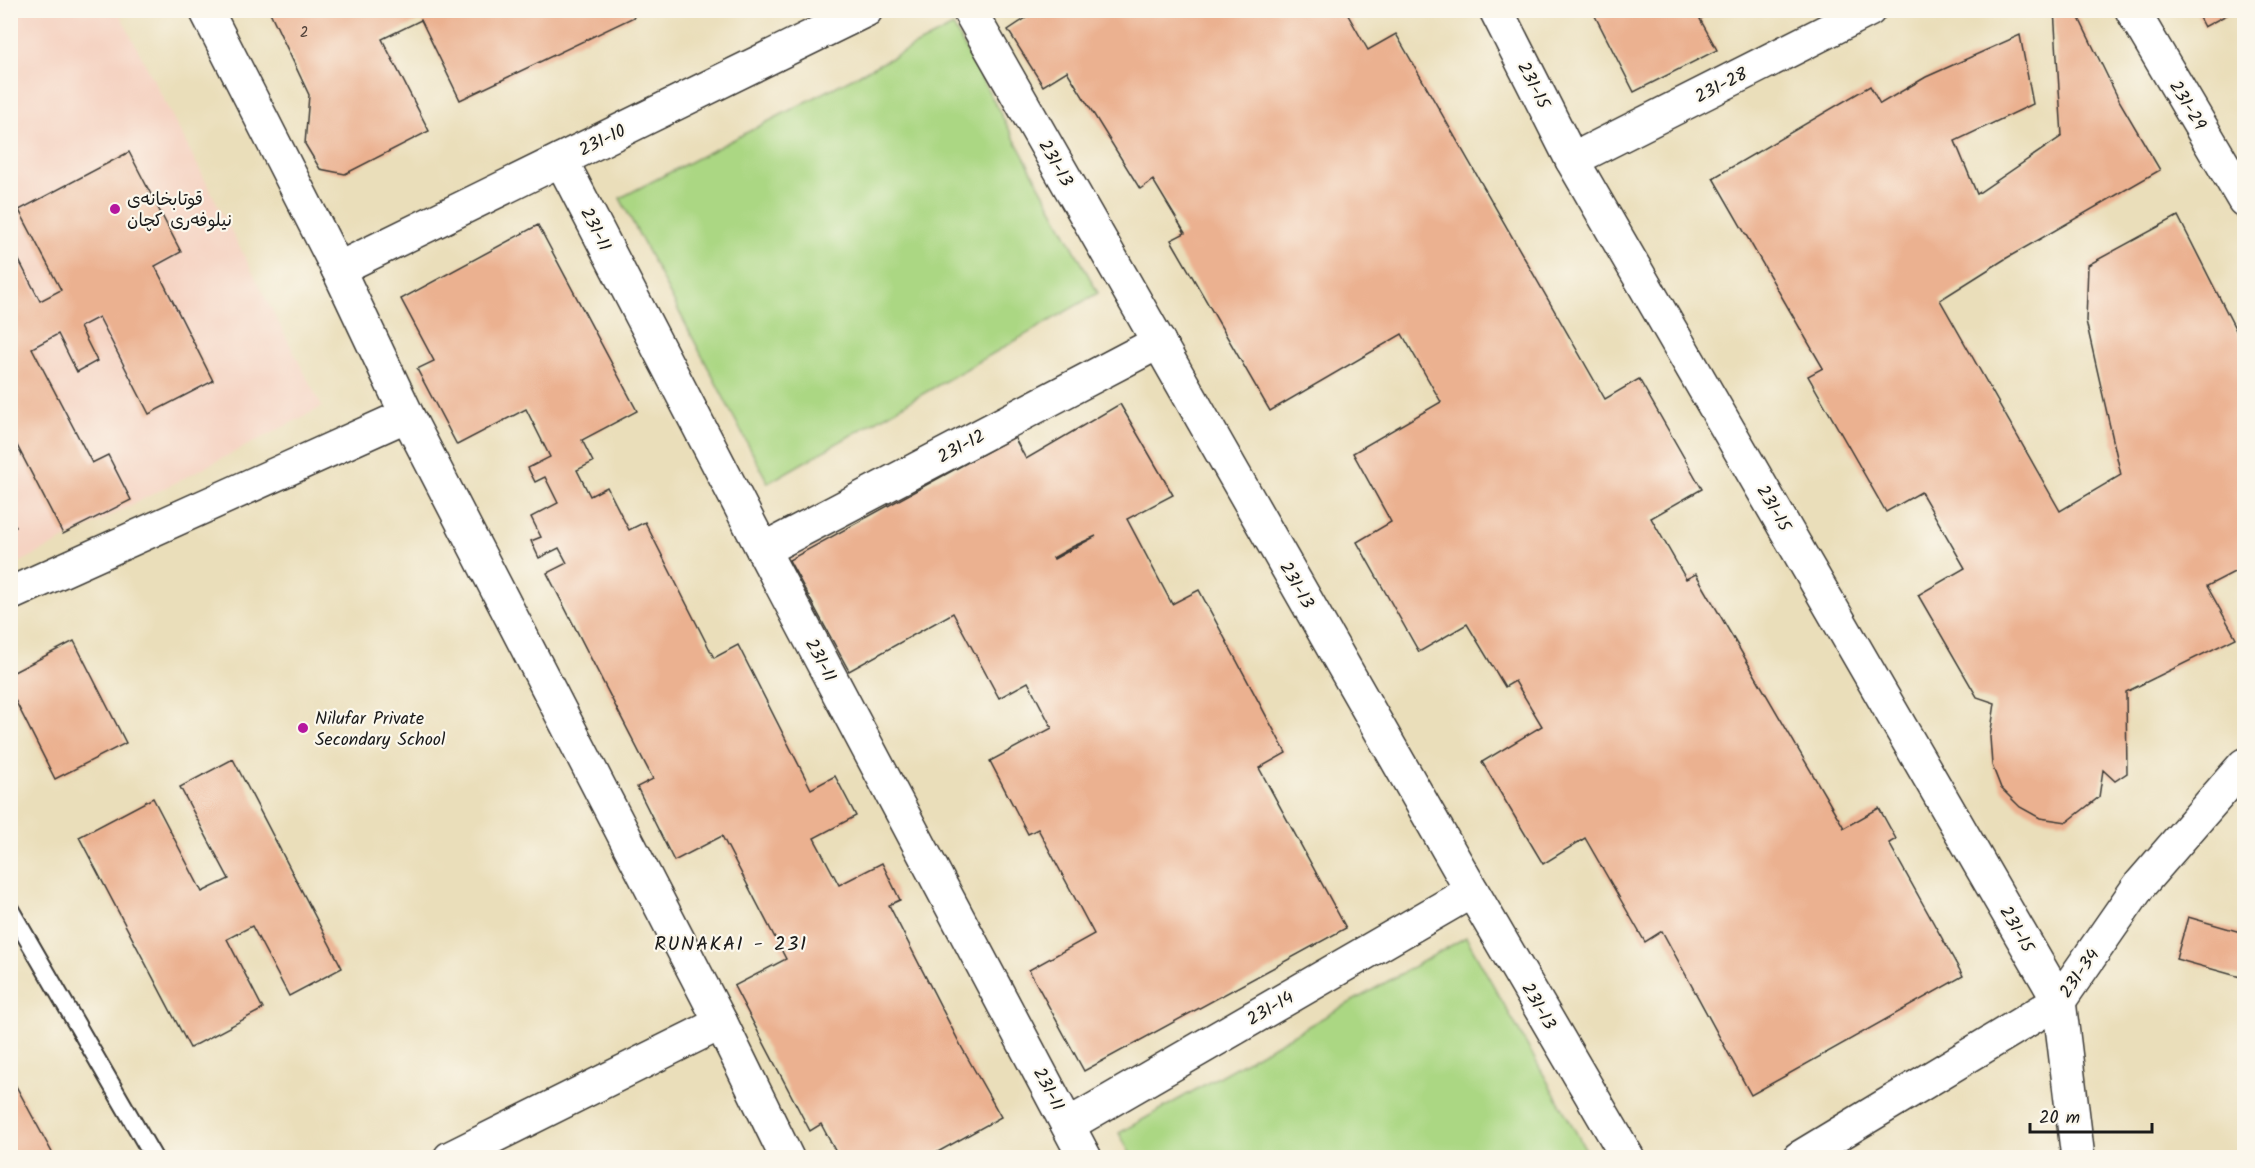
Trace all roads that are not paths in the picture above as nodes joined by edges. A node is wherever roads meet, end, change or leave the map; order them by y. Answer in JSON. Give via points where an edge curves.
{"nodes":[{"id":1,"x":206,"y":10,"type":"edge"},
{"id":2,"x":866,"y":10,"type":"edge"},
{"id":3,"x":969,"y":10,"type":"edge"},
{"id":4,"x":1496,"y":10,"type":"edge"},
{"id":5,"x":1869,"y":10,"type":"edge"},
{"id":6,"x":2132,"y":10,"type":"edge"},
{"id":7,"x":561,"y":160,"type":"junction"},
{"id":8,"x":1572,"y":160,"type":"junction"},
{"id":9,"x":2244,"y":200,"type":"edge"},
{"id":10,"x":338,"y":269,"type":"junction"},
{"id":11,"x":1159,"y":342,"type":"junction"},
{"id":12,"x":407,"y":415,"type":"junction"},
{"id":13,"x":763,"y":550,"type":"junction"},
{"id":14,"x":10,"y":594,"type":"edge"},
{"id":15,"x":2244,"y":765,"type":"edge"},
{"id":16,"x":1472,"y":891,"type":"junction"},
{"id":17,"x":10,"y":909,"type":"edge"},
{"id":18,"x":2060,"y":1001,"type":"junction"},
{"id":19,"x":721,"y":1023,"type":"junction"},
{"id":20,"x":1068,"y":1125,"type":"junction"},
{"id":21,"x":468,"y":1153,"type":"edge"},
{"id":22,"x":154,"y":1158,"type":"edge"},
{"id":23,"x":787,"y":1158,"type":"edge"},
{"id":24,"x":1085,"y":1158,"type":"edge"},
{"id":25,"x":1628,"y":1158,"type":"edge"},
{"id":26,"x":1799,"y":1158,"type":"edge"},
{"id":27,"x":2078,"y":1158,"type":"edge"}],
"edges":[{"from":1,"to":10,"type":"street"},
{"from":2,"to":7,"type":"street","name":"231-10"},
{"from":3,"to":11,"type":"street","name":"231-13"},
{"from":4,"to":8,"type":"street","name":"231-15"},
{"from":5,"to":8,"type":"street","name":"231-28"},
{"from":6,"to":9,"type":"street","name":"231-29"},
{"from":7,"to":10,"type":"street","name":"231-10"},
{"from":7,"to":13,"type":"street","name":"231-11"},
{"from":8,"to":18,"type":"street","name":"231-15"},
{"from":10,"to":12,"type":"street"},
{"from":11,"to":13,"type":"street","name":"231-12"},
{"from":11,"to":16,"type":"street","name":"231-13"},
{"from":12,"to":14,"type":"street"},
{"from":12,"to":19,"type":"street"},
{"from":13,"to":20,"type":"street","name":"231-11"},
{"from":15,"to":18,"type":"street","name":"231-34","via":[[2139,886]]},
{"from":16,"to":20,"type":"street","name":"231-14"},
{"from":16,"to":25,"type":"street","name":"231-13"},
{"from":17,"to":22,"type":"lane"},
{"from":18,"to":26,"type":"street","name":"231-34"},
{"from":18,"to":27,"type":"street"},
{"from":19,"to":21,"type":"street"},
{"from":19,"to":23,"type":"street"},
{"from":20,"to":24,"type":"street","name":"231-11"}]}
